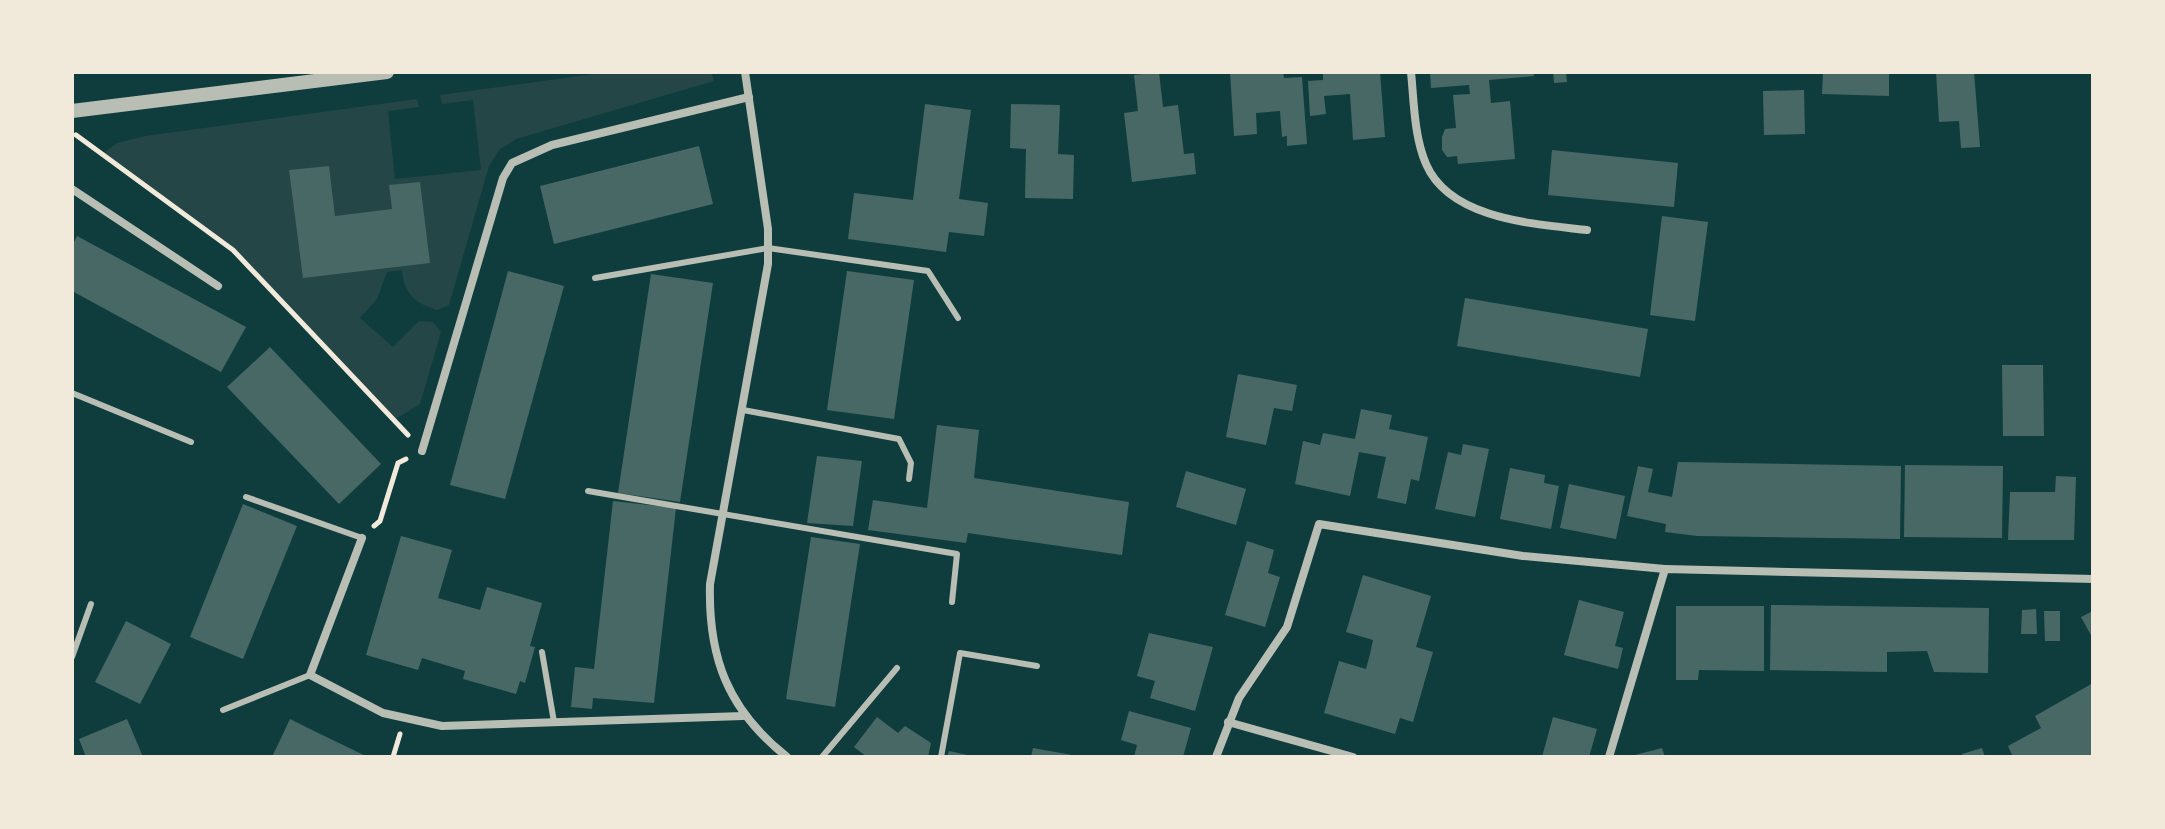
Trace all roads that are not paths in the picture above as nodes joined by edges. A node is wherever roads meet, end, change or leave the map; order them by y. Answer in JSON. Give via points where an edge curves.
{"nodes":[{"id":1,"x":387,"y":72,"type":"edge"},
{"id":2,"x":745,"y":72,"type":"edge"},
{"id":3,"x":1411,"y":72,"type":"edge"},
{"id":4,"x":749,"y":97,"type":"junction"},
{"id":5,"x":72,"y":111,"type":"edge"},
{"id":6,"x":72,"y":189,"type":"edge"},
{"id":7,"x":1587,"y":230,"type":"dead end"},
{"id":8,"x":768,"y":248,"type":"junction"},
{"id":9,"x":595,"y":278,"type":"dead end"},
{"id":10,"x":218,"y":286,"type":"dead end"},
{"id":11,"x":958,"y":318,"type":"dead end"},
{"id":12,"x":72,"y":393,"type":"edge"},
{"id":13,"x":743,"y":410,"type":"junction"},
{"id":14,"x":191,"y":442,"type":"dead end"},
{"id":15,"x":422,"y":451,"type":"road end"},
{"id":16,"x":909,"y":479,"type":"dead end"},
{"id":17,"x":588,"y":491,"type":"dead end"},
{"id":18,"x":246,"y":497,"type":"dead end"},
{"id":19,"x":723,"y":516,"type":"junction"},
{"id":20,"x":362,"y":538,"type":"joint"},
{"id":21,"x":1665,"y":569,"type":"junction"},
{"id":22,"x":2093,"y":579,"type":"edge"},
{"id":23,"x":952,"y":602,"type":"dead end"},
{"id":24,"x":91,"y":604,"type":"dead end"},
{"id":25,"x":542,"y":652,"type":"dead end"},
{"id":26,"x":72,"y":657,"type":"edge"},
{"id":27,"x":1037,"y":666,"type":"dead end"},
{"id":28,"x":897,"y":668,"type":"dead end"},
{"id":29,"x":310,"y":675,"type":"junction"},
{"id":30,"x":223,"y":710,"type":"dead end"},
{"id":31,"x":743,"y":716,"type":"junction"},
{"id":32,"x":554,"y":722,"type":"junction"},
{"id":33,"x":1228,"y":722,"type":"junction"},
{"id":34,"x":787,"y":757,"type":"edge"},
{"id":35,"x":822,"y":757,"type":"edge"},
{"id":36,"x":941,"y":757,"type":"edge"},
{"id":37,"x":1216,"y":757,"type":"edge"},
{"id":38,"x":1353,"y":757,"type":"edge"},
{"id":39,"x":1609,"y":757,"type":"edge"}],
"edges":[{"from":1,"to":5,"type":"street"},
{"from":2,"to":4,"type":"street"},
{"from":3,"to":7,"type":"street","via":[[1421,150],[1434,178],[1448,192],[1528,224]]},
{"from":4,"to":8,"type":"street"},
{"from":4,"to":15,"type":"street","via":[[552,145],[512,163],[503,178]]},
{"from":6,"to":10,"type":"street"},
{"from":8,"to":9,"type":"lane"},
{"from":8,"to":11,"type":"lane","via":[[928,271]]},
{"from":8,"to":13,"type":"street"},
{"from":12,"to":14,"type":"lane"},
{"from":13,"to":16,"type":"lane","via":[[899,439],[911,463]]},
{"from":13,"to":19,"type":"street"},
{"from":17,"to":19,"type":"lane"},
{"from":18,"to":20,"type":"lane"},
{"from":19,"to":23,"type":"lane","via":[[957,554]]},
{"from":19,"to":31,"type":"street","via":[[709,615],[723,677]]},
{"from":20,"to":29,"type":"street"},
{"from":21,"to":22,"type":"street"},
{"from":21,"to":33,"type":"street","via":[[1523,556],[1319,524],[1287,627]]},
{"from":21,"to":39,"type":"street"},
{"from":24,"to":26,"type":"lane"},
{"from":25,"to":32,"type":"lane"},
{"from":27,"to":36,"type":"lane","via":[[960,653]]},
{"from":28,"to":35,"type":"lane"},
{"from":29,"to":30,"type":"lane"},
{"from":29,"to":32,"type":"street","via":[[383,713],[442,726]]},
{"from":31,"to":32,"type":"street"},
{"from":31,"to":34,"type":"street"},
{"from":33,"to":37,"type":"street"},
{"from":33,"to":38,"type":"street"}]}
